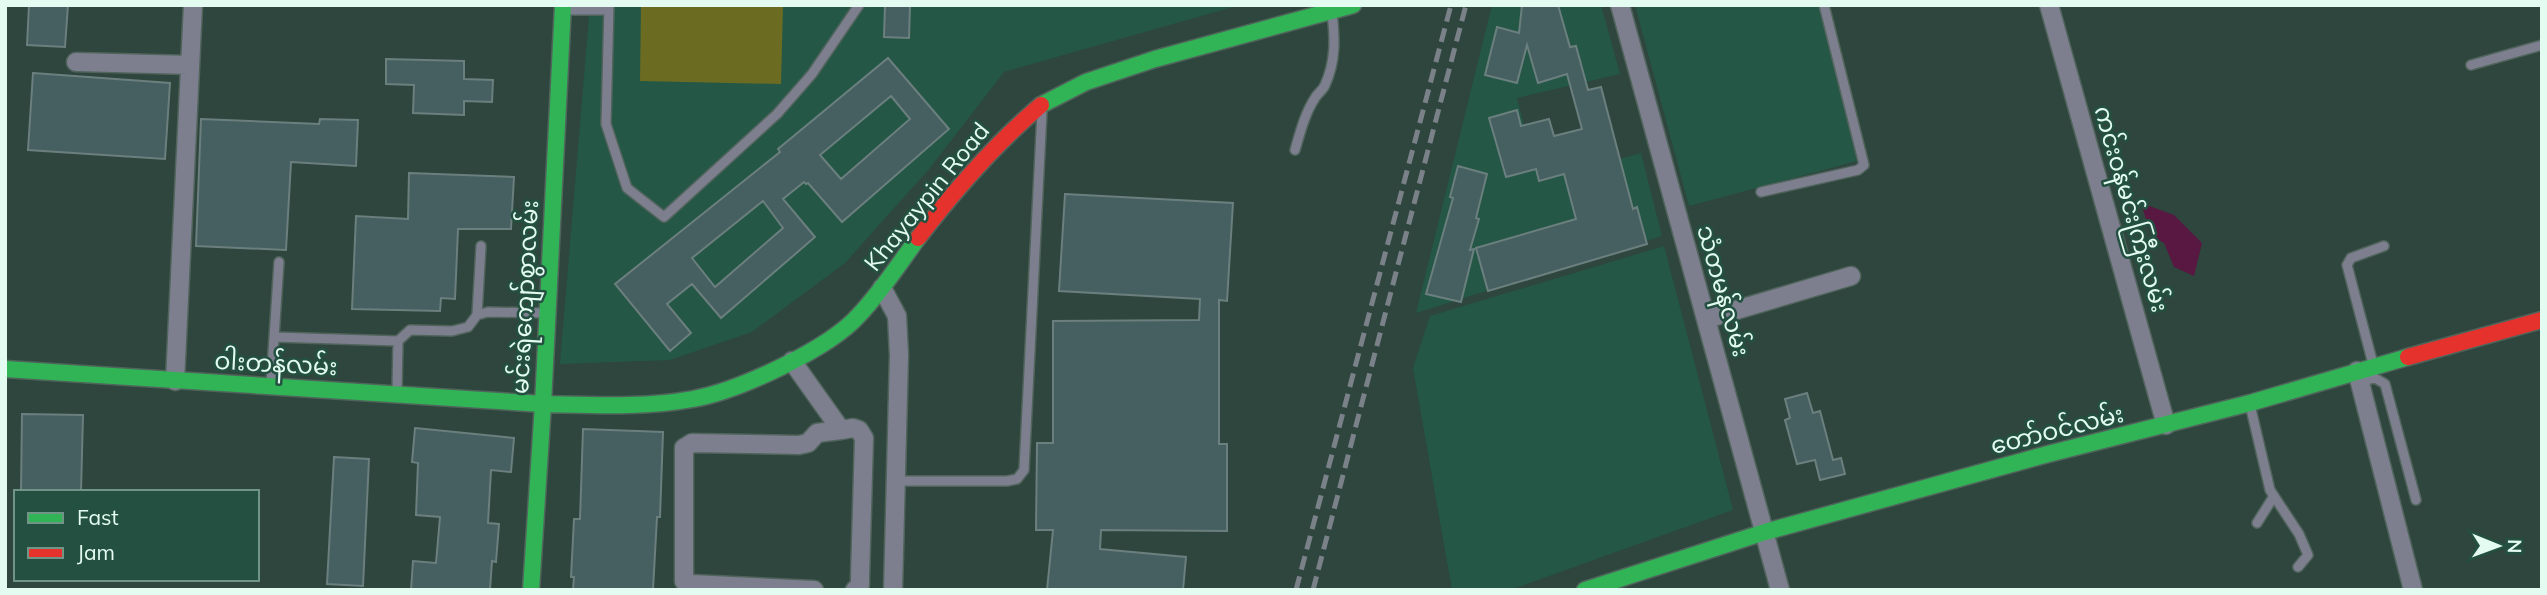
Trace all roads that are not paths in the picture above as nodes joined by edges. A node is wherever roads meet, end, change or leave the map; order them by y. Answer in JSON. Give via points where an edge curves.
{"nodes":[{"id":1,"x":193,"y":5,"type":"edge"},
{"id":2,"x":859,"y":5,"type":"edge"},
{"id":3,"x":1353,"y":5,"type":"edge"},
{"id":4,"x":1620,"y":5,"type":"edge"},
{"id":5,"x":1824,"y":5,"type":"edge"},
{"id":6,"x":2049,"y":5,"type":"edge"},
{"id":7,"x":562,"y":8,"type":"edge"},
{"id":8,"x":608,"y":8,"type":"edge"},
{"id":9,"x":1331,"y":11,"type":"junction"},
{"id":10,"x":2542,"y":45,"type":"edge"},
{"id":11,"x":76,"y":62,"type":"dead end"},
{"id":12,"x":190,"y":65,"type":"junction"},
{"id":13,"x":2471,"y":65,"type":"dead end"},
{"id":14,"x":1042,"y":104,"type":"junction"},
{"id":15,"x":1296,"y":150,"type":"dead end"},
{"id":16,"x":1762,"y":192,"type":"dead end"},
{"id":17,"x":481,"y":246,"type":"dead end"},
{"id":18,"x":2384,"y":246,"type":"dead end"},
{"id":19,"x":279,"y":262,"type":"dead end"},
{"id":20,"x":1851,"y":276,"type":"dead end"},
{"id":21,"x":882,"y":288,"type":"junction"},
{"id":22,"x":546,"y":313,"type":"junction"},
{"id":23,"x":477,"y":315,"type":"junction"},
{"id":24,"x":1706,"y":318,"type":"junction"},
{"id":25,"x":2542,"y":320,"type":"edge"},
{"id":26,"x":274,"y":337,"type":"junction"},
{"id":27,"x":398,"y":341,"type":"junction"},
{"id":28,"x":792,"y":361,"type":"junction"},
{"id":29,"x":5,"y":369,"type":"edge"},
{"id":30,"x":2364,"y":373,"type":"junction"},
{"id":31,"x":175,"y":381,"type":"junction"},
{"id":32,"x":271,"y":386,"type":"junction"},
{"id":33,"x":397,"y":394,"type":"junction"},
{"id":34,"x":2250,"y":403,"type":"junction"},
{"id":35,"x":543,"y":404,"type":"junction"},
{"id":36,"x":2166,"y":425,"type":"junction"},
{"id":37,"x":841,"y":430,"type":"junction"},
{"id":38,"x":896,"y":481,"type":"junction"},
{"id":39,"x":2274,"y":496,"type":"junction"},
{"id":40,"x":2416,"y":500,"type":"dead end"},
{"id":41,"x":2257,"y":523,"type":"dead end"},
{"id":42,"x":1765,"y":533,"type":"junction"},
{"id":43,"x":2298,"y":567,"type":"dead end"},
{"id":44,"x":531,"y":590,"type":"edge"},
{"id":45,"x":814,"y":590,"type":"edge"},
{"id":46,"x":855,"y":590,"type":"edge"},
{"id":47,"x":893,"y":590,"type":"edge"},
{"id":48,"x":1585,"y":590,"type":"edge"},
{"id":49,"x":1780,"y":590,"type":"edge"},
{"id":50,"x":2413,"y":590,"type":"edge"}],
"edges":[{"from":1,"to":12,"type":"street"},
{"from":2,"to":8,"type":"lane","via":[[812,74],[777,114],[664,217],[627,188],[606,124]]},
{"from":3,"to":9,"type":"street","name":"Khayaypin Road"},
{"from":4,"to":24,"type":"street","name":"သံတမန်လမ်း"},
{"from":5,"to":16,"type":"lane","via":[[1864,165]]},
{"from":6,"to":36,"type":"street","name":"ကင်းဝန်မင်းကြီးလမ်း"},
{"from":7,"to":8,"type":"lane"},
{"from":7,"to":22,"type":"street","name":"မင်းရဲကျော်စွာလမ်း"},
{"from":9,"to":14,"type":"street","name":"Khayaypin Road","via":[[1155,59],[1086,82]]},
{"from":9,"to":15,"type":"lane","via":[[1333,58],[1324,87],[1303,123]]},
{"from":10,"to":13,"type":"lane"},
{"from":11,"to":12,"type":"street"},
{"from":12,"to":31,"type":"street"},
{"from":14,"to":21,"type":"street","name":"Khayaypin Road","via":[[1015,127],[939,211]]},
{"from":14,"to":38,"type":"lane","via":[[1024,470],[1017,479],[1007,481]]},
{"from":17,"to":23,"type":"lane"},
{"from":18,"to":30,"type":"lane","via":[[2351,258],[2347,265]]},
{"from":19,"to":26,"type":"lane"},
{"from":20,"to":24,"type":"street"},
{"from":21,"to":28,"type":"street","name":"Khayaypin Road","via":[[858,317]]},
{"from":21,"to":38,"type":"street","via":[[897,316]]},
{"from":22,"to":23,"type":"lane"},
{"from":22,"to":35,"type":"street","name":"မင်းရဲကျော်စွာလမ်း"},
{"from":23,"to":27,"type":"lane","via":[[468,327],[410,330]]},
{"from":24,"to":42,"type":"street","name":"သံတမန်လမ်း"},
{"from":25,"to":30,"type":"street","name":"တော်ဝင်လမ်း"},
{"from":26,"to":27,"type":"lane"},
{"from":26,"to":32,"type":"lane"},
{"from":27,"to":33,"type":"lane"},
{"from":28,"to":35,"type":"street","name":"Khayaypin Road","via":[[758,378],[694,399]]},
{"from":28,"to":37,"type":"street"},
{"from":29,"to":31,"type":"street","name":"ဝါးတန်လမ်း"},
{"from":30,"to":34,"type":"street","name":"တော်ဝင်လမ်း"},
{"from":30,"to":40,"type":"lane","via":[[2385,384]]},
{"from":30,"to":50,"type":"street"},
{"from":31,"to":32,"type":"street","name":"ဝါးတန်လမ်း"},
{"from":32,"to":33,"type":"street","name":"ဝါးတန်လမ်း"},
{"from":33,"to":35,"type":"street","name":"ဝါးတန်လမ်း"},
{"from":34,"to":36,"type":"street","name":"တော်ဝင်လမ်း"},
{"from":34,"to":39,"type":"lane"},
{"from":35,"to":44,"type":"street","name":"မင်းရဲကျော်စွာလမ်း"},
{"from":36,"to":42,"type":"street","name":"တော်ဝင်လမ်း"},
{"from":37,"to":45,"type":"street","via":[[817,433],[799,445],[692,443],[684,448],[684,581]]},
{"from":37,"to":46,"type":"street","via":[[859,430],[864,438],[860,585]]},
{"from":38,"to":47,"type":"street"},
{"from":39,"to":41,"type":"lane"},
{"from":39,"to":43,"type":"lane","via":[[2308,555]]},
{"from":42,"to":48,"type":"street","name":"တော်ဝင်လမ်း"},
{"from":42,"to":49,"type":"street","name":"သံတမန်လမ်း"}]}
